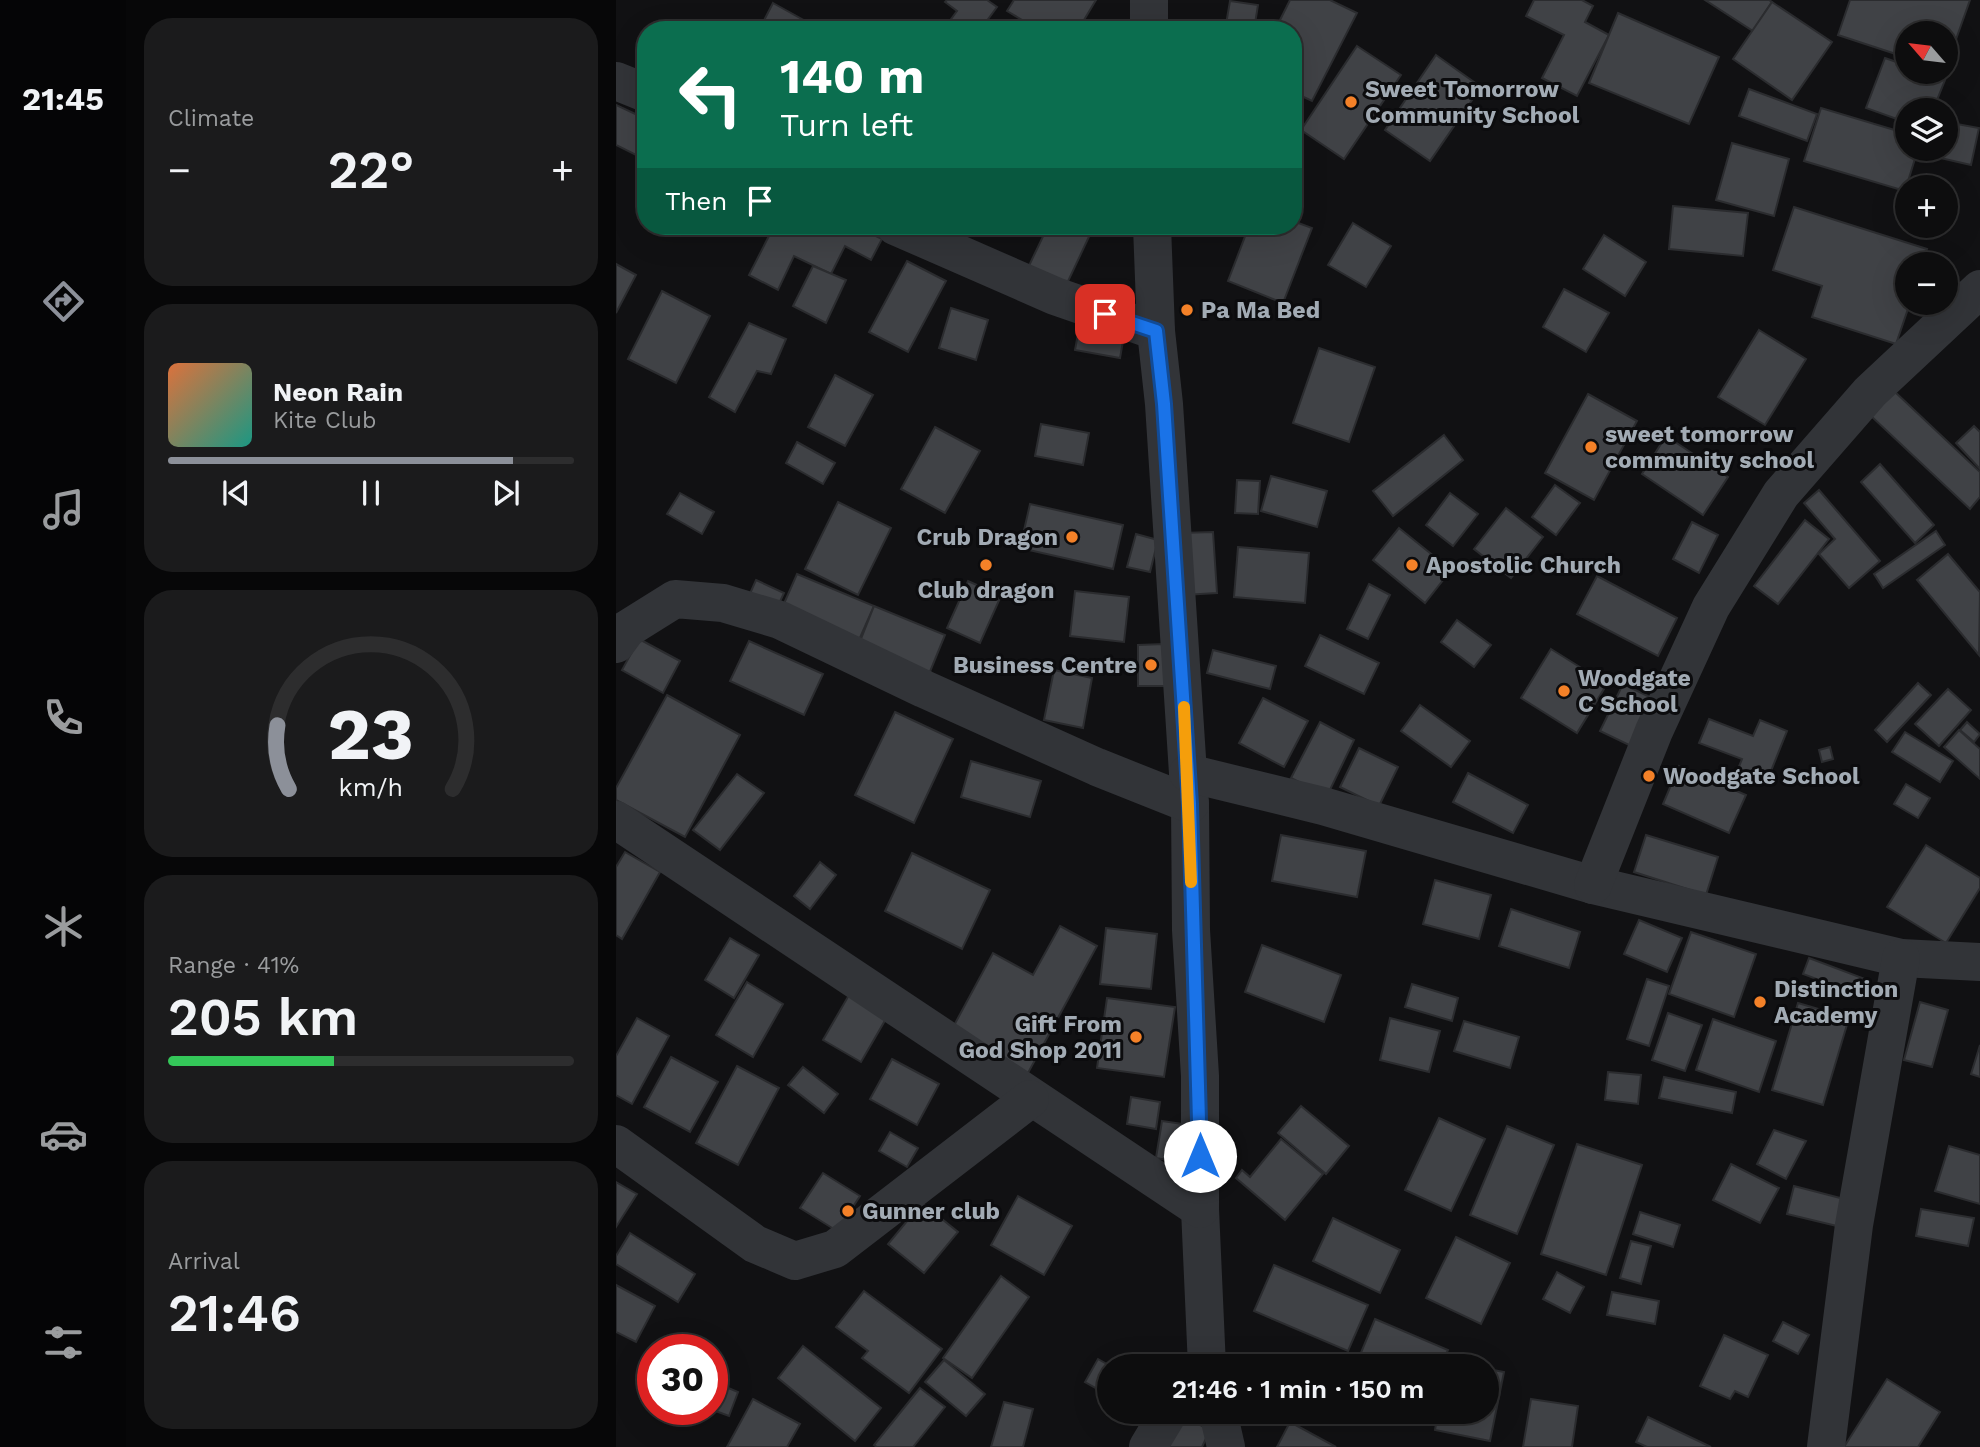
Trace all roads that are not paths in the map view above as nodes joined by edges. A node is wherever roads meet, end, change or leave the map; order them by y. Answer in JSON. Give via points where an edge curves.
{"nodes":[{"id":1,"x":1149,"y":0,"type":"edge"},
{"id":2,"x":1149,"y":21,"type":"edge"},
{"id":3,"x":616,"y":81,"type":"edge"},
{"id":4,"x":637,"y":89,"type":"edge"},
{"id":5,"x":916,"y":235,"type":"edge"},
{"id":6,"x":1152,"y":235,"type":"edge"},
{"id":7,"x":1980,"y":289,"type":"edge"},
{"id":8,"x":1156,"y":331,"type":"junction"},
{"id":9,"x":616,"y":644,"type":"edge"},
{"id":10,"x":1189,"y":788,"type":"junction"},
{"id":11,"x":616,"y":820,"type":"edge"},
{"id":12,"x":1593,"y":886,"type":"junction"},
{"id":13,"x":1901,"y":958,"type":"junction"},
{"id":14,"x":1980,"y":962,"type":"edge"},
{"id":15,"x":1030,"y":1099,"type":"junction"},
{"id":16,"x":616,"y":1144,"type":"edge"},
{"id":17,"x":1200,"y":1209,"type":"junction"},
{"id":18,"x":1202,"y":1354,"type":"edge"},
{"id":19,"x":1162,"y":1424,"type":"edge"},
{"id":20,"x":1221,"y":1424,"type":"edge"},
{"id":21,"x":1148,"y":1447,"type":"edge"},
{"id":22,"x":1226,"y":1447,"type":"edge"},
{"id":23,"x":1826,"y":1447,"type":"edge"}],
"edges":[{"from":1,"to":2,"type":"street"},
{"from":3,"to":4,"type":"street"},
{"from":5,"to":8,"type":"street","via":[[1055,296]]},
{"from":6,"to":8,"type":"street"},
{"from":7,"to":12,"type":"street","via":[[1870,392],[1781,494],[1712,607],[1654,731]]},
{"from":8,"to":10,"type":"street"},
{"from":9,"to":10,"type":"street","via":[[627,629],[675,599],[723,603],[780,620],[1097,767]]},
{"from":10,"to":12,"type":"street","via":[[1323,806]]},
{"from":10,"to":17,"type":"street"},
{"from":11,"to":15,"type":"street"},
{"from":12,"to":13,"type":"street"},
{"from":13,"to":14,"type":"street"},
{"from":13,"to":23,"type":"street","via":[[1854,1225]]},
{"from":15,"to":16,"type":"street","via":[[835,1249],[795,1261],[755,1244]]},
{"from":15,"to":17,"type":"street"},
{"from":17,"to":18,"type":"street"},
{"from":19,"to":21,"type":"street"},
{"from":20,"to":22,"type":"street"}]}
